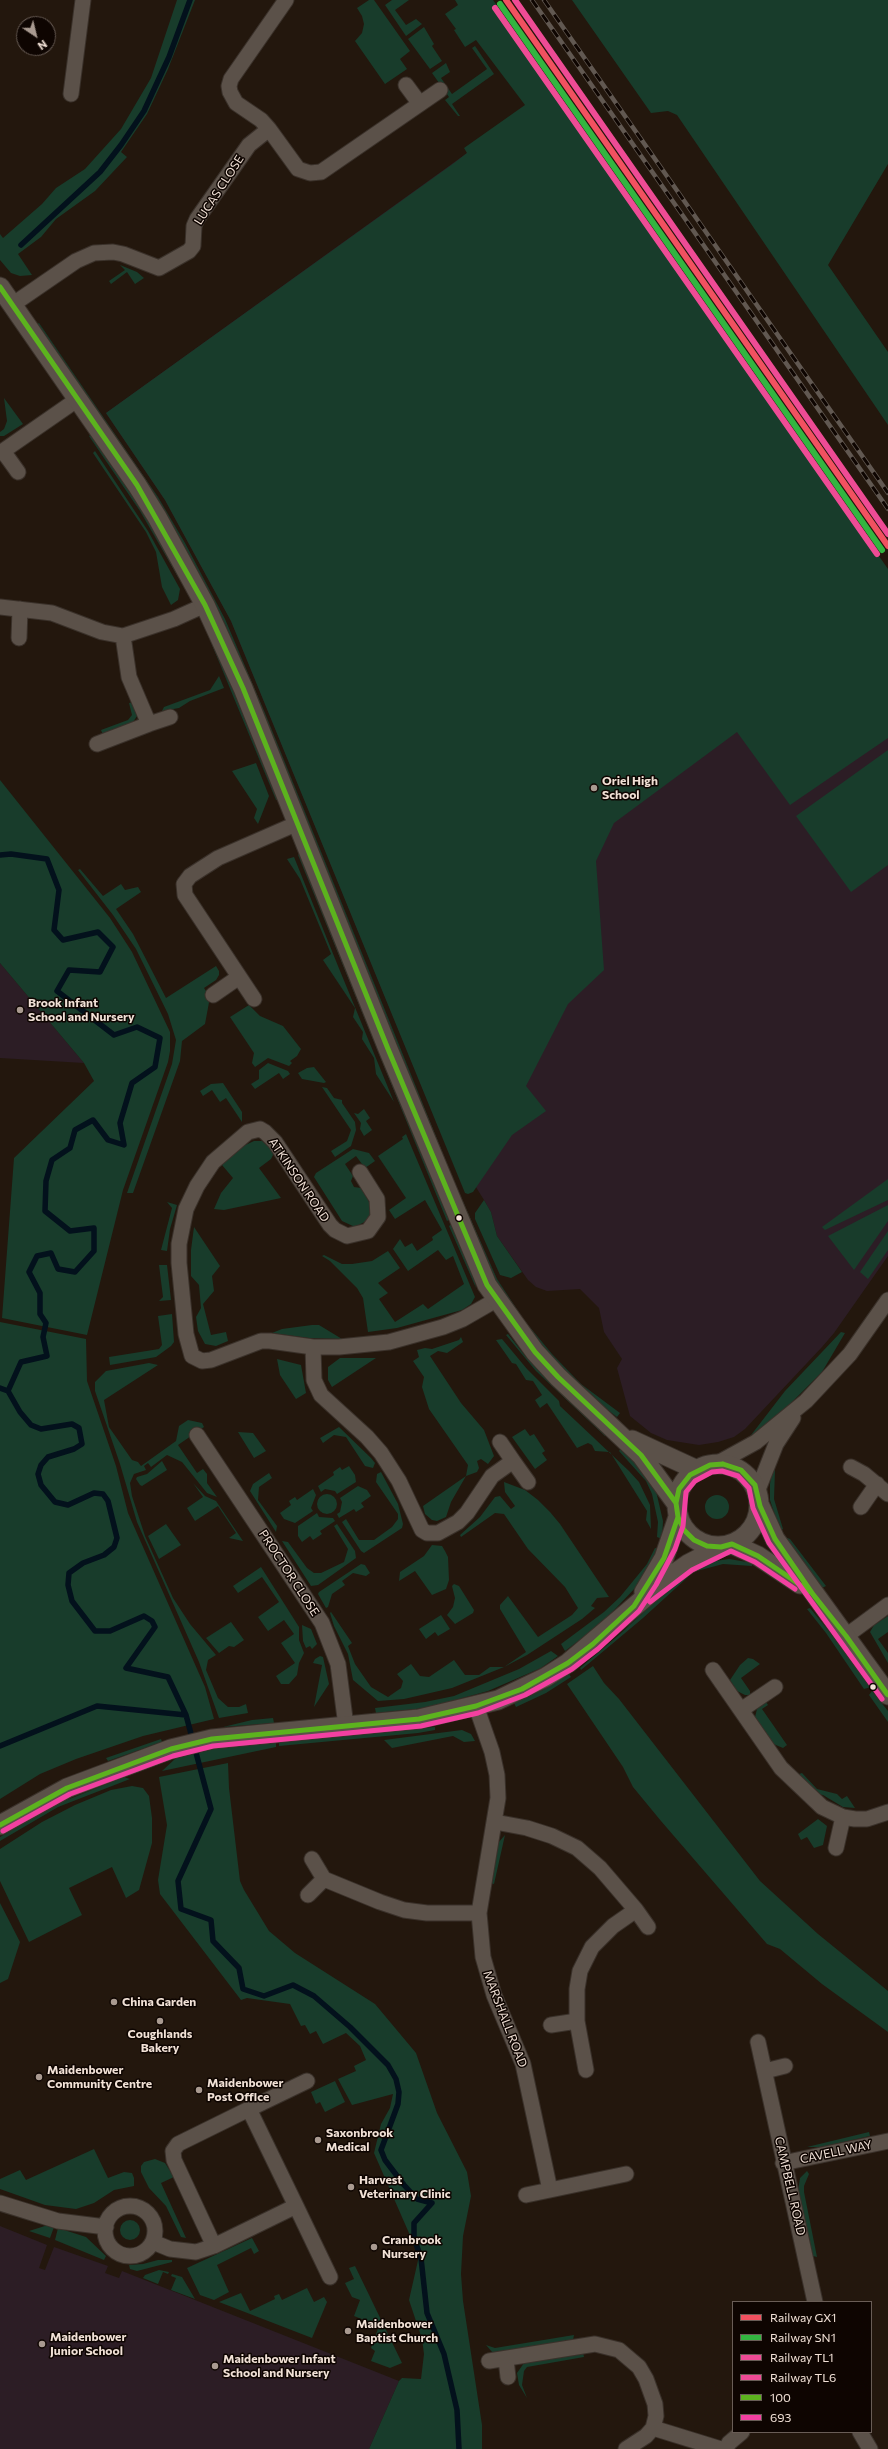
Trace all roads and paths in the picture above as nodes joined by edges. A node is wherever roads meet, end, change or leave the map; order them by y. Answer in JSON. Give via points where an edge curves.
{"nodes":[{"id":1,"x":83,"y":0,"type":"edge"},
{"id":2,"x":286,"y":0,"type":"edge"},
{"id":3,"x":406,"y":85,"type":"dead end"},
{"id":4,"x":440,"y":90,"type":"dead end"},
{"id":5,"x":71,"y":94,"type":"dead end"},
{"id":6,"x":420,"y":104,"type":"junction"},
{"id":7,"x":269,"y":129,"type":"junction"},
{"id":8,"x":0,"y":287,"type":"edge"},
{"id":9,"x":12,"y":305,"type":"junction"},
{"id":10,"x":78,"y":399,"type":"junction"},
{"id":11,"x":1,"y":452,"type":"edge"},
{"id":12,"x":18,"y":472,"type":"dead end"},
{"id":13,"x":205,"y":605,"type":"junction"},
{"id":14,"x":0,"y":607,"type":"edge"},
{"id":15,"x":20,"y":609,"type":"junction"},
{"id":16,"x":123,"y":636,"type":"junction"},
{"id":17,"x":19,"y":638,"type":"dead end"},
{"id":18,"x":170,"y":717,"type":"dead end"},
{"id":19,"x":149,"y":724,"type":"junction"},
{"id":20,"x":97,"y":744,"type":"dead end"},
{"id":21,"x":298,"y":823,"type":"junction"},
{"id":22,"x":239,"y":977,"type":"junction"},
{"id":23,"x":213,"y":995,"type":"dead end"},
{"id":24,"x":254,"y":999,"type":"dead end"},
{"id":25,"x":360,"y":1172,"type":"dead end"},
{"id":26,"x":496,"y":1300,"type":"junction"},
{"id":27,"x":888,"y":1300,"type":"edge"},
{"id":28,"x":313,"y":1347,"type":"junction"},
{"id":29,"x":806,"y":1401,"type":"junction"},
{"id":30,"x":622,"y":1434,"type":"junction"},
{"id":31,"x":197,"y":1435,"type":"dead end"},
{"id":32,"x":500,"y":1442,"type":"dead end"},
{"id":33,"x":513,"y":1461,"type":"junction"},
{"id":34,"x":716,"y":1464,"type":"junction"},
{"id":35,"x":851,"y":1467,"type":"dead end"},
{"id":36,"x":697,"y":1470,"type":"junction"},
{"id":37,"x":528,"y":1482,"type":"dead end"},
{"id":38,"x":883,"y":1489,"type":"edge"},
{"id":39,"x":758,"y":1499,"type":"junction"},
{"id":40,"x":861,"y":1507,"type":"dead end"},
{"id":41,"x":677,"y":1510,"type":"junction"},
{"id":42,"x":727,"y":1546,"type":"junction"},
{"id":43,"x":812,"y":1593,"type":"junction"},
{"id":44,"x":888,"y":1605,"type":"edge"},
{"id":45,"x":634,"y":1606,"type":"junction"},
{"id":46,"x":846,"y":1636,"type":"junction"},
{"id":47,"x":713,"y":1670,"type":"dead end"},
{"id":48,"x":775,"y":1687,"type":"dead end"},
{"id":49,"x":888,"y":1695,"type":"edge"},
{"id":50,"x":476,"y":1706,"type":"junction"},
{"id":51,"x":741,"y":1710,"type":"junction"},
{"id":52,"x":346,"y":1726,"type":"junction"},
{"id":53,"x":888,"y":1812,"type":"edge"},
{"id":54,"x":843,"y":1817,"type":"junction"},
{"id":55,"x":495,"y":1822,"type":"junction"},
{"id":56,"x":0,"y":1825,"type":"edge"},
{"id":57,"x":836,"y":1848,"type":"dead end"},
{"id":58,"x":312,"y":1858,"type":"dead end"},
{"id":59,"x":324,"y":1879,"type":"junction"},
{"id":60,"x":308,"y":1895,"type":"dead end"},
{"id":61,"x":636,"y":1910,"type":"junction"},
{"id":62,"x":479,"y":1913,"type":"junction"},
{"id":63,"x":648,"y":1926,"type":"dead end"},
{"id":64,"x":578,"y":2021,"type":"junction"},
{"id":65,"x":551,"y":2025,"type":"dead end"},
{"id":66,"x":758,"y":2042,"type":"dead end"},
{"id":67,"x":785,"y":2066,"type":"dead end"},
{"id":68,"x":586,"y":2070,"type":"dead end"},
{"id":69,"x":764,"y":2070,"type":"junction"},
{"id":70,"x":307,"y":2081,"type":"dead end"},
{"id":71,"x":249,"y":2109,"type":"junction"},
{"id":72,"x":888,"y":2140,"type":"edge"},
{"id":73,"x":783,"y":2163,"type":"junction"},
{"id":74,"x":626,"y":2174,"type":"dead end"},
{"id":75,"x":550,"y":2190,"type":"junction"},
{"id":76,"x":526,"y":2195,"type":"dead end"},
{"id":77,"x":0,"y":2203,"type":"edge"},
{"id":78,"x":296,"y":2206,"type":"junction"},
{"id":79,"x":106,"y":2227,"type":"junction"},
{"id":80,"x":152,"y":2242,"type":"junction"},
{"id":81,"x":214,"y":2246,"type":"junction"},
{"id":82,"x":330,"y":2277,"type":"dead end"},
{"id":83,"x":815,"y":2301,"type":"edge"},
{"id":84,"x":506,"y":2359,"type":"junction"},
{"id":85,"x":489,"y":2361,"type":"dead end"},
{"id":86,"x":508,"y":2377,"type":"dead end"},
{"id":87,"x":653,"y":2428,"type":"junction"},
{"id":88,"x":741,"y":2433,"type":"edge"},
{"id":89,"x":861,"y":2433,"type":"edge"},
{"id":90,"x":626,"y":2449,"type":"edge"},
{"id":91,"x":721,"y":2449,"type":"edge"},
{"id":92,"x":726,"y":2449,"type":"edge"},
{"id":93,"x":870,"y":2449,"type":"edge"}],
"edges":[{"from":1,"to":5,"type":"street"},
{"from":2,"to":7,"type":"street","via":[[231,79],[229,86],[236,103],[261,120]]},
{"from":3,"to":6,"type":"street"},
{"from":4,"to":6,"type":"street"},
{"from":6,"to":7,"type":"street","via":[[326,169],[315,173],[298,168]]},
{"from":7,"to":9,"type":"street","name":"LUCAS CLOSE","via":[[249,145],[197,219],[193,246],[184,256],[159,268],[123,254],[94,253],[76,261]]},
{"from":8,"to":9,"type":"street"},
{"from":9,"to":10,"type":"street"},
{"from":10,"to":11,"type":"street"},
{"from":10,"to":13,"type":"street","via":[[157,518]]},
{"from":11,"to":12,"type":"street"},
{"from":13,"to":16,"type":"street","via":[[174,619]]},
{"from":13,"to":21,"type":"street"},
{"from":14,"to":15,"type":"street"},
{"from":15,"to":16,"type":"street","via":[[52,613],[102,632]]},
{"from":15,"to":17,"type":"street"},
{"from":16,"to":19,"type":"street","via":[[129,677]]},
{"from":18,"to":19,"type":"street"},
{"from":19,"to":20,"type":"street"},
{"from":21,"to":22,"type":"street","via":[[218,858],[190,876],[184,884],[185,895]]},
{"from":21,"to":26,"type":"street","via":[[475,1261]]},
{"from":22,"to":23,"type":"street"},
{"from":22,"to":24,"type":"street"},
{"from":25,"to":28,"type":"street","name":"ATKINSON ROAD","via":[[377,1199],[378,1217],[368,1231],[347,1236],[340,1234],[330,1225],[270,1136],[260,1129],[254,1130],[238,1139],[213,1162],[186,1209],[180,1233],[178,1263],[187,1342],[192,1356],[211,1360],[261,1341]]},
{"from":26,"to":28,"type":"street","name":"ATKINSON ROAD","via":[[463,1319],[407,1338],[373,1345]]},
{"from":26,"to":30,"type":"street","via":[[535,1352],[558,1377]]},
{"from":27,"to":29,"type":"street","via":[[850,1354]]},
{"from":28,"to":33,"type":"street","via":[[314,1380],[321,1395],[381,1453],[399,1482],[416,1521],[427,1533],[443,1531],[463,1517],[492,1476]]},
{"from":29,"to":34,"type":"street","via":[[756,1442]]},
{"from":29,"to":39,"type":"street","via":[[776,1444]]},
{"from":30,"to":36,"type":"street"},
{"from":30,"to":41,"type":"street","via":[[657,1474]]},
{"from":31,"to":52,"type":"street","name":"PROCTOR CLOSE","via":[[325,1629],[338,1664]]},
{"from":32,"to":33,"type":"street"},
{"from":33,"to":37,"type":"street"},
{"from":34,"to":36,"type":"street"},
{"from":34,"to":39,"type":"street","via":[[741,1470],[755,1486]]},
{"from":35,"to":38,"type":"street"},
{"from":36,"to":41,"type":"street","via":[[679,1489]]},
{"from":38,"to":40,"type":"street"},
{"from":39,"to":42,"type":"street","via":[[758,1516],[752,1528]]},
{"from":39,"to":43,"type":"street","via":[[775,1539]]},
{"from":41,"to":42,"type":"street","via":[[684,1530],[694,1540],[707,1546]]},
{"from":41,"to":45,"type":"street","via":[[664,1558]]},
{"from":42,"to":43,"type":"street","via":[[776,1567]]},
{"from":42,"to":45,"type":"street","via":[[688,1564]]},
{"from":43,"to":46,"type":"street"},
{"from":44,"to":46,"type":"street"},
{"from":45,"to":50,"type":"street","via":[[593,1644],[546,1677],[522,1690]]},
{"from":46,"to":49,"type":"street"},
{"from":47,"to":51,"type":"street"},
{"from":48,"to":51,"type":"street"},
{"from":50,"to":52,"type":"street","via":[[419,1719]]},
{"from":50,"to":55,"type":"street","name":"MARSHALL ROAD","via":[[488,1737],[497,1775]]},
{"from":51,"to":54,"type":"street","via":[[791,1779],[822,1807]]},
{"from":52,"to":56,"type":"street","via":[[212,1739],[170,1749],[67,1788]]},
{"from":53,"to":54,"type":"street","via":[[867,1819]]},
{"from":54,"to":57,"type":"street"},
{"from":55,"to":61,"type":"street","via":[[552,1836],[577,1848],[600,1868]]},
{"from":55,"to":62,"type":"street","name":"MARSHALL ROAD"},
{"from":58,"to":59,"type":"street"},
{"from":59,"to":60,"type":"street"},
{"from":59,"to":62,"type":"street","via":[[404,1910],[427,1913]]},
{"from":61,"to":63,"type":"street"},
{"from":61,"to":64,"type":"street","via":[[602,1936],[585,1957],[577,1989]]},
{"from":62,"to":75,"type":"street","name":"MARSHALL ROAD","via":[[487,1976],[523,2064]]},
{"from":64,"to":65,"type":"street"},
{"from":64,"to":68,"type":"street"},
{"from":66,"to":69,"type":"street","name":"CAMPBELL ROAD"},
{"from":67,"to":69,"type":"street"},
{"from":69,"to":73,"type":"street","name":"CAMPBELL ROAD"},
{"from":70,"to":71,"type":"street"},
{"from":71,"to":78,"type":"street"},
{"from":71,"to":81,"type":"street","via":[[178,2144],[173,2151],[174,2160]]},
{"from":72,"to":73,"type":"street","name":"CAVELL WAY"},
{"from":73,"to":83,"type":"street","name":"CAMPBELL ROAD"},
{"from":74,"to":75,"type":"street"},
{"from":75,"to":76,"type":"street"},
{"from":77,"to":79,"type":"street","via":[[58,2221]]},
{"from":78,"to":81,"type":"street"},
{"from":78,"to":82,"type":"street"},
{"from":79,"to":80,"type":"street","via":[[107,2241],[116,2252],[123,2255],[137,2255]]},
{"from":79,"to":80,"type":"street","via":[[108,2219],[121,2208],[138,2208],[151,2218],[155,2234]]},
{"from":80,"to":81,"type":"street","via":[[170,2249],[196,2252]]},
{"from":84,"to":85,"type":"street"},
{"from":84,"to":86,"type":"street"},
{"from":84,"to":87,"type":"street","via":[[595,2344],[619,2350],[639,2367],[646,2379],[655,2404]]},
{"from":87,"to":90,"type":"street","via":[[646,2436]]},
{"from":87,"to":91,"type":"street"},
{"from":88,"to":92,"type":"street","via":[[729,2442]]},
{"from":89,"to":93,"type":"street"}]}
